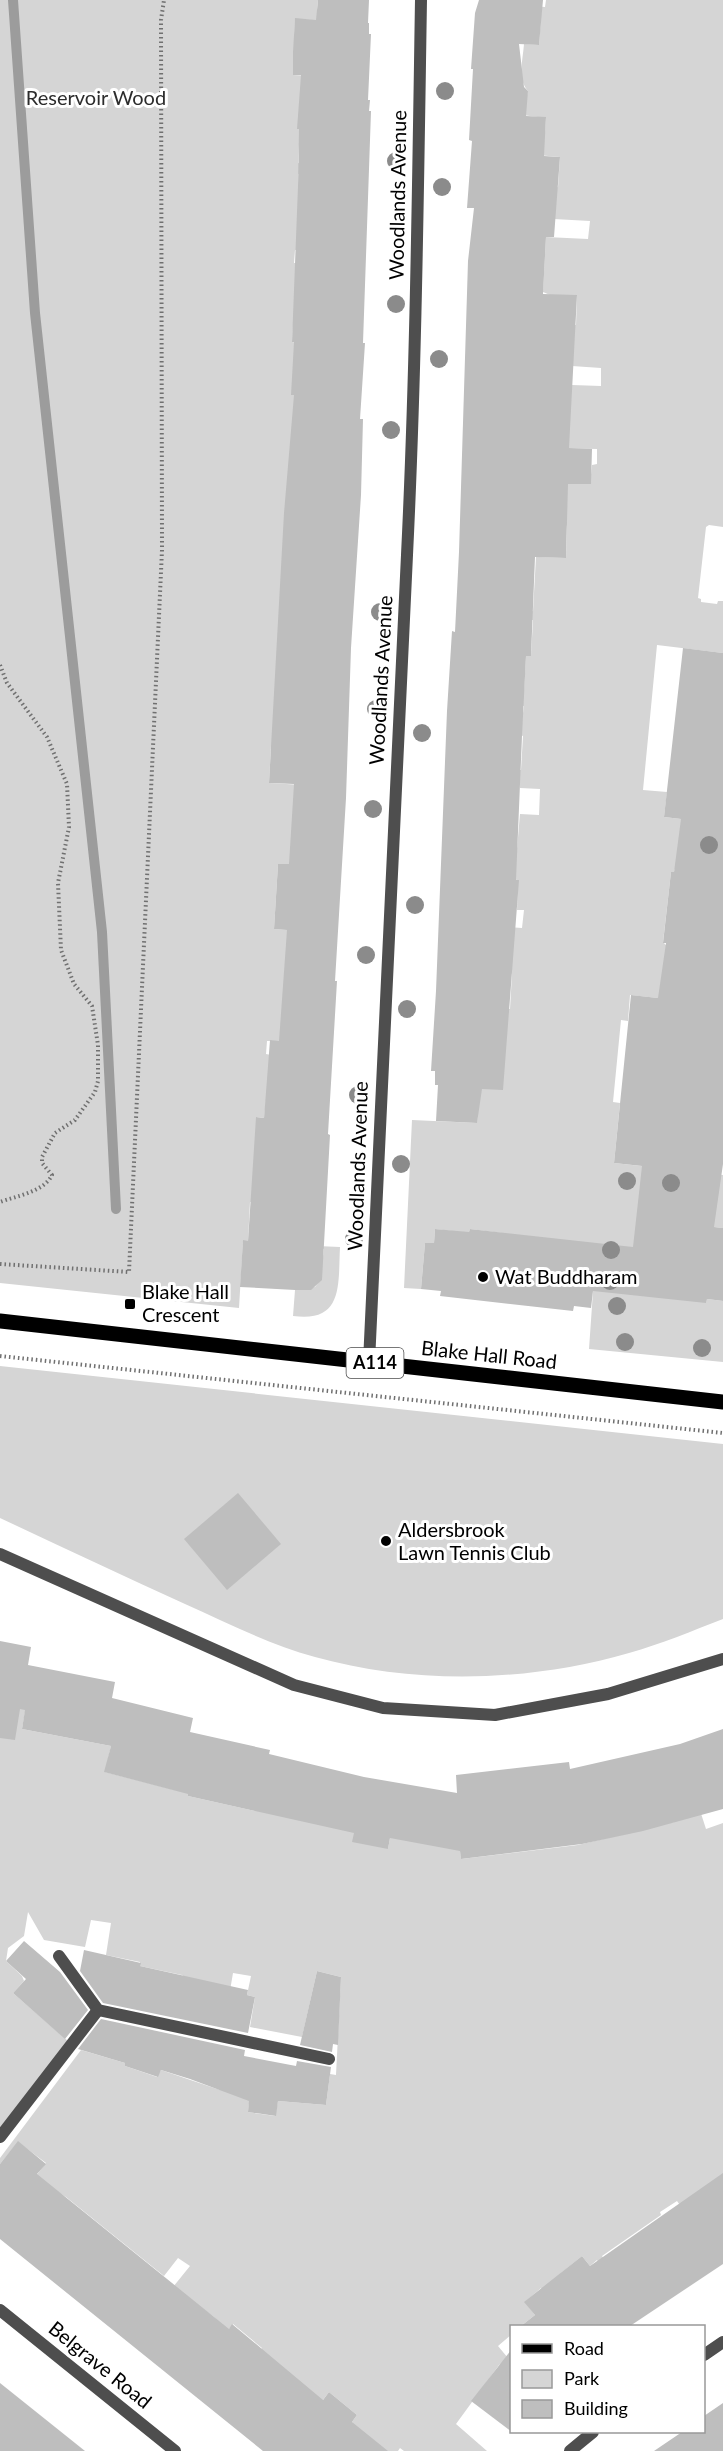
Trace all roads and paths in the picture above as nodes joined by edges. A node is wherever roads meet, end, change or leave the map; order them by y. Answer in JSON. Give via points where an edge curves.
{"nodes":[{"id":1,"x":164,"y":0,"type":"edge"},
{"id":2,"x":421,"y":0,"type":"edge"},
{"id":3,"x":0,"y":665,"type":"edge"},
{"id":4,"x":0,"y":1202,"type":"edge"},
{"id":5,"x":0,"y":1264,"type":"edge"},
{"id":6,"x":0,"y":1321,"type":"edge"},
{"id":7,"x":0,"y":1356,"type":"edge"},
{"id":8,"x":369,"y":1362,"type":"junction"},
{"id":9,"x":723,"y":1402,"type":"edge"},
{"id":10,"x":723,"y":1433,"type":"edge"},
{"id":11,"x":0,"y":1554,"type":"edge"},
{"id":12,"x":723,"y":1659,"type":"edge"},
{"id":13,"x":59,"y":1956,"type":"dead end"},
{"id":14,"x":98,"y":2010,"type":"junction"},
{"id":15,"x":329,"y":2059,"type":"dead end"},
{"id":16,"x":0,"y":2137,"type":"edge"},
{"id":17,"x":0,"y":2310,"type":"edge"},
{"id":18,"x":723,"y":2342,"type":"edge"},
{"id":19,"x":705,"y":2354,"type":"edge"},
{"id":20,"x":592,"y":2433,"type":"edge"},
{"id":21,"x":175,"y":2451,"type":"edge"},
{"id":22,"x":570,"y":2451,"type":"edge"}],
"edges":[{"from":1,"to":5,"type":"path","via":[[162,550],[129,1272]]},
{"from":2,"to":8,"type":"street","name":"Woodlands Avenue","via":[[408,553]]},
{"from":3,"to":4,"type":"path","via":[[7,683],[47,737],[67,784],[69,827],[58,883],[61,950],[74,984],[92,1006],[98,1081],[95,1092],[75,1120],[55,1133],[42,1157],[52,1175],[50,1180],[37,1189]]},
{"from":6,"to":8,"type":"main road","name":"Blake Hall Road","number":"A114"},
{"from":7,"to":10,"type":"path"},
{"from":8,"to":9,"type":"main road","name":"Blake Hall Road","number":"A114"},
{"from":11,"to":12,"type":"street","via":[[294,1685],[383,1708],[495,1715],[608,1694]]},
{"from":13,"to":14,"type":"street"},
{"from":14,"to":15,"type":"street"},
{"from":14,"to":16,"type":"street"},
{"from":17,"to":21,"type":"street","name":"Belgrave Road"},
{"from":18,"to":19,"type":"street"},
{"from":20,"to":22,"type":"street"}]}
